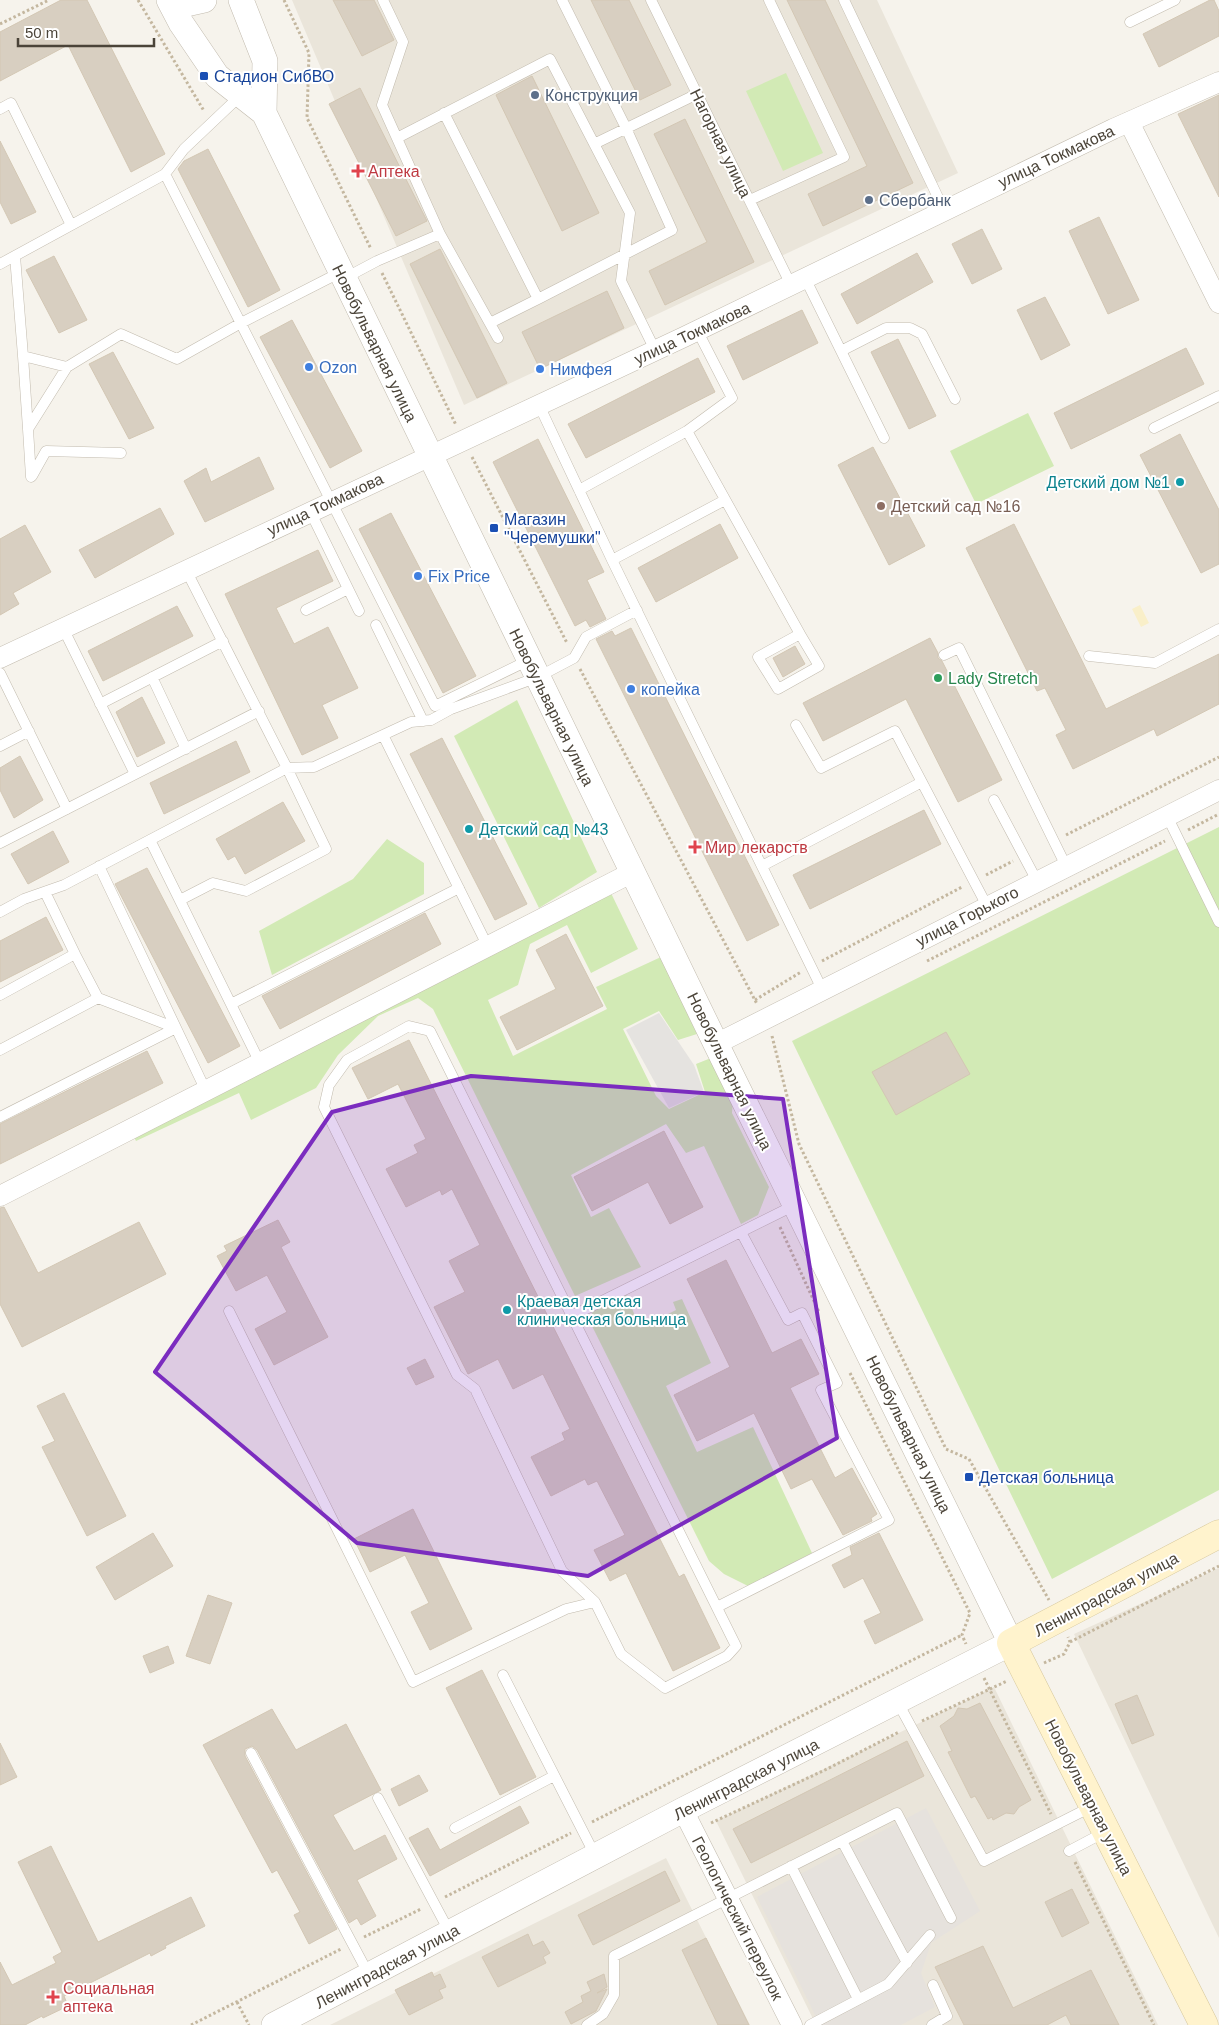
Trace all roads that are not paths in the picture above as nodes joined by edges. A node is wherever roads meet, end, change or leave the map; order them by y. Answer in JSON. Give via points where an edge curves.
{"nodes":[{"id":1,"x":170,"y":0,"type":"edge"},
{"id":2,"x":204,"y":0,"type":"edge"},
{"id":3,"x":241,"y":0,"type":"edge"},
{"id":4,"x":383,"y":0,"type":"edge"},
{"id":5,"x":562,"y":0,"type":"edge"},
{"id":6,"x":651,"y":0,"type":"edge"},
{"id":7,"x":770,"y":0,"type":"edge"},
{"id":8,"x":844,"y":0,"type":"edge"},
{"id":9,"x":1174,"y":0,"type":"edge"},
{"id":10,"x":1130,"y":22,"type":"dead end"},
{"id":11,"x":1219,"y":82,"type":"edge"},
{"id":12,"x":697,"y":94,"type":"junction"},
{"id":13,"x":241,"y":95,"type":"junction"},
{"id":14,"x":0,"y":109,"type":"edge"},
{"id":15,"x":264,"y":113,"type":"junction"},
{"id":16,"x":444,"y":113,"type":"junction"},
{"id":17,"x":1129,"y":122,"type":"junction"},
{"id":18,"x":626,"y":128,"type":"junction"},
{"id":19,"x":397,"y":138,"type":"junction"},
{"id":20,"x":594,"y":144,"type":"junction"},
{"id":21,"x":165,"y":174,"type":"junction"},
{"id":22,"x":750,"y":200,"type":"junction"},
{"id":23,"x":944,"y":210,"type":"junction"},
{"id":24,"x":71,"y":225,"type":"junction"},
{"id":25,"x":440,"y":234,"type":"junction"},
{"id":26,"x":15,"y":256,"type":"junction"},
{"id":27,"x":624,"y":256,"type":"junction"},
{"id":28,"x":0,"y":264,"type":"edge"},
{"id":29,"x":342,"y":275,"type":"junction"},
{"id":30,"x":798,"y":282,"type":"junction"},
{"id":31,"x":538,"y":299,"type":"junction"},
{"id":32,"x":1219,"y":303,"type":"edge"},
{"id":33,"x":241,"y":323,"type":"junction"},
{"id":34,"x":490,"y":324,"type":"junction"},
{"id":35,"x":697,"y":330,"type":"junction"},
{"id":36,"x":498,"y":338,"type":"dead end"},
{"id":37,"x":655,"y":350,"type":"junction"},
{"id":38,"x":841,"y":351,"type":"junction"},
{"id":39,"x":23,"y":356,"type":"junction"},
{"id":40,"x":68,"y":367,"type":"junction"},
{"id":41,"x":1219,"y":396,"type":"edge"},
{"id":42,"x":955,"y":399,"type":"dead end"},
{"id":43,"x":539,"y":405,"type":"junction"},
{"id":44,"x":1154,"y":428,"type":"dead end"},
{"id":45,"x":28,"y":429,"type":"junction"},
{"id":46,"x":687,"y":431,"type":"junction"},
{"id":47,"x":884,"y":438,"type":"dead end"},
{"id":48,"x":121,"y":453,"type":"dead end"},
{"id":49,"x":430,"y":455,"type":"junction"},
{"id":50,"x":579,"y":490,"type":"junction"},
{"id":51,"x":725,"y":500,"type":"junction"},
{"id":52,"x":331,"y":501,"type":"junction"},
{"id":53,"x":310,"y":511,"type":"junction"},
{"id":54,"x":612,"y":560,"type":"junction"},
{"id":55,"x":186,"y":570,"type":"junction"},
{"id":56,"x":348,"y":589,"type":"junction"},
{"id":57,"x":306,"y":610,"type":"dead end"},
{"id":58,"x":637,"y":610,"type":"junction"},
{"id":59,"x":359,"y":611,"type":"dead end"},
{"id":60,"x":376,"y":625,"type":"dead end"},
{"id":61,"x":62,"y":628,"type":"junction"},
{"id":62,"x":1219,"y":629,"type":"edge"},
{"id":63,"x":800,"y":634,"type":"junction"},
{"id":64,"x":223,"y":641,"type":"junction"},
{"id":65,"x":944,"y":655,"type":"dead end"},
{"id":66,"x":1089,"y":656,"type":"dead end"},
{"id":67,"x":0,"y":658,"type":"edge"},
{"id":68,"x":534,"y":668,"type":"junction"},
{"id":69,"x":0,"y":673,"type":"edge"},
{"id":70,"x":152,"y":677,"type":"junction"},
{"id":71,"x":100,"y":704,"type":"junction"},
{"id":72,"x":259,"y":711,"type":"junction"},
{"id":73,"x":423,"y":721,"type":"junction"},
{"id":74,"x":796,"y":725,"type":"dead end"},
{"id":75,"x":29,"y":731,"type":"junction"},
{"id":76,"x":383,"y":735,"type":"junction"},
{"id":77,"x":0,"y":746,"type":"edge"},
{"id":78,"x":186,"y":749,"type":"junction"},
{"id":79,"x":288,"y":768,"type":"junction"},
{"id":80,"x":135,"y":774,"type":"junction"},
{"id":81,"x":922,"y":782,"type":"junction"},
{"id":82,"x":1219,"y":790,"type":"edge"},
{"id":83,"x":994,"y":800,"type":"dead end"},
{"id":84,"x":67,"y":809,"type":"junction"},
{"id":85,"x":1167,"y":816,"type":"junction"},
{"id":86,"x":150,"y":840,"type":"junction"},
{"id":87,"x":0,"y":843,"type":"edge"},
{"id":88,"x":99,"y":866,"type":"junction"},
{"id":89,"x":762,"y":866,"type":"junction"},
{"id":90,"x":1066,"y":866,"type":"junction"},
{"id":91,"x":633,"y":872,"type":"junction"},
{"id":92,"x":1037,"y":881,"type":"junction"},
{"id":93,"x":459,"y":888,"type":"junction"},
{"id":94,"x":45,"y":892,"type":"junction"},
{"id":95,"x":180,"y":900,"type":"junction"},
{"id":96,"x":987,"y":906,"type":"junction"},
{"id":97,"x":0,"y":912,"type":"edge"},
{"id":98,"x":1219,"y":922,"type":"edge"},
{"id":99,"x":488,"y":947,"type":"junction"},
{"id":100,"x":75,"y":954,"type":"junction"},
{"id":101,"x":822,"y":989,"type":"junction"},
{"id":102,"x":0,"y":994,"type":"edge"},
{"id":103,"x":98,"y":998,"type":"junction"},
{"id":104,"x":231,"y":1004,"type":"junction"},
{"id":105,"x":176,"y":1028,"type":"junction"},
{"id":106,"x":716,"y":1044,"type":"junction"},
{"id":107,"x":0,"y":1050,"type":"edge"},
{"id":108,"x":260,"y":1063,"type":"junction"},
{"id":109,"x":206,"y":1091,"type":"junction"},
{"id":110,"x":0,"y":1117,"type":"edge"},
{"id":111,"x":0,"y":1196,"type":"edge"},
{"id":112,"x":796,"y":1204,"type":"junction"},
{"id":113,"x":742,"y":1232,"type":"junction"},
{"id":114,"x":229,"y":1311,"type":"dead end"},
{"id":115,"x":572,"y":1316,"type":"junction"},
{"id":116,"x":1219,"y":1534,"type":"edge"},
{"id":117,"x":595,"y":1602,"type":"junction"},
{"id":118,"x":717,"y":1607,"type":"junction"},
{"id":119,"x":1011,"y":1643,"type":"junction"},
{"id":120,"x":503,"y":1675,"type":"dead end"},
{"id":121,"x":897,"y":1701,"type":"junction"},
{"id":122,"x":251,"y":1753,"type":"dead end"},
{"id":123,"x":554,"y":1776,"type":"junction"},
{"id":124,"x":378,"y":1798,"type":"dead end"},
{"id":125,"x":1093,"y":1806,"type":"junction"},
{"id":126,"x":689,"y":1821,"type":"junction"},
{"id":127,"x":455,"y":1828,"type":"dead end"},
{"id":128,"x":1106,"y":1831,"type":"junction"},
{"id":129,"x":842,"y":1840,"type":"junction"},
{"id":130,"x":1069,"y":1851,"type":"dead end"},
{"id":131,"x":596,"y":1856,"type":"junction"},
{"id":132,"x":791,"y":1866,"type":"junction"},
{"id":133,"x":728,"y":1898,"type":"junction"},
{"id":134,"x":950,"y":1918,"type":"dead end"},
{"id":135,"x":450,"y":1933,"type":"junction"},
{"id":136,"x":930,"y":1935,"type":"dead end"},
{"id":137,"x":907,"y":1963,"type":"junction"},
{"id":138,"x":369,"y":1975,"type":"junction"},
{"id":139,"x":933,"y":1985,"type":"dead end"},
{"id":140,"x":858,"y":1999,"type":"junction"},
{"id":141,"x":274,"y":2025,"type":"edge"},
{"id":142,"x":587,"y":2025,"type":"edge"},
{"id":143,"x":792,"y":2025,"type":"edge"},
{"id":144,"x":810,"y":2025,"type":"edge"},
{"id":145,"x":932,"y":2025,"type":"edge"},
{"id":146,"x":1204,"y":2025,"type":"edge"}],
"edges":[{"from":1,"to":2,"type":"street","via":[[186,4]]},
{"from":1,"to":13,"type":"street","via":[[181,23],[217,76]]},
{"from":3,"to":15,"type":"street","via":[[265,60]]},
{"from":4,"to":19,"type":"lane","via":[[403,42],[382,104]]},
{"from":5,"to":18,"type":"lane"},
{"from":6,"to":12,"type":"lane","name":"Нагорная улица"},
{"from":7,"to":22,"type":"lane","via":[[844,157]]},
{"from":8,"to":23,"type":"lane"},
{"from":9,"to":10,"type":"lane"},
{"from":11,"to":17,"type":"street","name":"улица Токмакова"},
{"from":12,"to":18,"type":"lane"},
{"from":12,"to":22,"type":"lane","name":"Нагорная улица"},
{"from":13,"to":15,"type":"street"},
{"from":13,"to":21,"type":"lane","via":[[184,149]]},
{"from":14,"to":24,"type":"lane","via":[[11,104]]},
{"from":15,"to":29,"type":"street","name":"Новобульварная улица"},
{"from":16,"to":19,"type":"lane"},
{"from":16,"to":20,"type":"lane","via":[[550,59]]},
{"from":16,"to":31,"type":"lane"},
{"from":17,"to":23,"type":"street","name":"улица Токмакова"},
{"from":17,"to":32,"type":"street"},
{"from":18,"to":20,"type":"lane"},
{"from":18,"to":27,"type":"lane","via":[[672,230]]},
{"from":19,"to":25,"type":"lane"},
{"from":20,"to":27,"type":"lane","via":[[630,214]]},
{"from":21,"to":24,"type":"lane"},
{"from":21,"to":33,"type":"lane"},
{"from":22,"to":30,"type":"lane","name":"Нагорная улица"},
{"from":23,"to":30,"type":"street","name":"улица Токмакова"},
{"from":24,"to":26,"type":"lane"},
{"from":25,"to":29,"type":"lane"},
{"from":25,"to":34,"type":"lane"},
{"from":26,"to":28,"type":"lane"},
{"from":26,"to":39,"type":"lane"},
{"from":27,"to":31,"type":"lane"},
{"from":27,"to":37,"type":"lane","via":[[621,281]]},
{"from":29,"to":33,"type":"lane"},
{"from":29,"to":49,"type":"street","name":"Новобульварная улица"},
{"from":30,"to":35,"type":"street","name":"улица Токмакова"},
{"from":30,"to":38,"type":"lane","name":"Нагорная улица"},
{"from":31,"to":34,"type":"lane"},
{"from":33,"to":40,"type":"lane","via":[[177,359],[122,334]]},
{"from":33,"to":52,"type":"lane"},
{"from":34,"to":36,"type":"lane"},
{"from":35,"to":37,"type":"street","name":"улица Токмакова"},
{"from":35,"to":46,"type":"lane","via":[[732,398]]},
{"from":37,"to":43,"type":"street","name":"улица Токмакова"},
{"from":38,"to":42,"type":"lane","via":[[886,328],[910,328],[922,334]]},
{"from":38,"to":47,"type":"lane","name":"Нагорная улица"},
{"from":39,"to":40,"type":"lane"},
{"from":39,"to":45,"type":"lane"},
{"from":40,"to":45,"type":"lane"},
{"from":41,"to":44,"type":"lane"},
{"from":43,"to":49,"type":"street","name":"улица Токмакова"},
{"from":43,"to":50,"type":"lane"},
{"from":45,"to":48,"type":"lane","via":[[31,477],[46,451]]},
{"from":46,"to":50,"type":"lane"},
{"from":46,"to":51,"type":"lane"},
{"from":49,"to":52,"type":"street","name":"улица Токмакова"},
{"from":49,"to":68,"type":"street","name":"Новобульварная улица"},
{"from":50,"to":54,"type":"lane"},
{"from":51,"to":54,"type":"lane"},
{"from":51,"to":63,"type":"lane"},
{"from":52,"to":53,"type":"street","name":"улица Токмакова"},
{"from":52,"to":68,"type":"lane","via":[[435,706]]},
{"from":53,"to":55,"type":"street","name":"улица Токмакова"},
{"from":53,"to":56,"type":"lane"},
{"from":54,"to":58,"type":"lane"},
{"from":55,"to":61,"type":"street","name":"улица Токмакова"},
{"from":55,"to":64,"type":"lane"},
{"from":56,"to":57,"type":"lane"},
{"from":56,"to":59,"type":"lane"},
{"from":58,"to":68,"type":"lane","via":[[586,637],[574,658]]},
{"from":58,"to":89,"type":"lane"},
{"from":60,"to":73,"type":"lane"},
{"from":61,"to":67,"type":"street","name":"улица Токмакова"},
{"from":61,"to":71,"type":"lane"},
{"from":62,"to":66,"type":"lane","via":[[1154,663]]},
{"from":63,"to":63,"type":"lane","via":[[819,666],[778,689],[758,657]]},
{"from":64,"to":70,"type":"lane"},
{"from":64,"to":72,"type":"lane"},
{"from":65,"to":90,"type":"lane","via":[[959,648]]},
{"from":68,"to":73,"type":"lane"},
{"from":68,"to":91,"type":"street","name":"Новобульварная улица"},
{"from":69,"to":75,"type":"lane"},
{"from":70,"to":71,"type":"lane"},
{"from":70,"to":78,"type":"lane"},
{"from":71,"to":80,"type":"lane"},
{"from":72,"to":78,"type":"lane"},
{"from":72,"to":79,"type":"lane"},
{"from":73,"to":76,"type":"lane","via":[[411,722]]},
{"from":74,"to":81,"type":"lane","via":[[821,768],[895,731]]},
{"from":75,"to":77,"type":"lane"},
{"from":75,"to":84,"type":"lane"},
{"from":76,"to":79,"type":"lane","via":[[314,767]]},
{"from":76,"to":93,"type":"lane"},
{"from":78,"to":80,"type":"lane"},
{"from":79,"to":86,"type":"lane"},
{"from":79,"to":95,"type":"lane","via":[[326,849],[246,891],[213,883]]},
{"from":80,"to":84,"type":"lane"},
{"from":81,"to":89,"type":"lane"},
{"from":81,"to":96,"type":"lane"},
{"from":82,"to":85,"type":"street","name":"улица Горького"},
{"from":83,"to":92,"type":"lane"},
{"from":84,"to":87,"type":"lane"},
{"from":85,"to":90,"type":"street","name":"улица Горького"},
{"from":85,"to":98,"type":"lane"},
{"from":86,"to":88,"type":"lane"},
{"from":86,"to":95,"type":"lane"},
{"from":88,"to":94,"type":"lane"},
{"from":88,"to":105,"type":"lane"},
{"from":89,"to":101,"type":"lane"},
{"from":90,"to":92,"type":"street","name":"улица Горького"},
{"from":91,"to":99,"type":"street"},
{"from":91,"to":106,"type":"street","name":"Новобульварная улица"},
{"from":92,"to":96,"type":"street","name":"улица Горького"},
{"from":93,"to":99,"type":"lane"},
{"from":93,"to":104,"type":"lane"},
{"from":94,"to":97,"type":"lane"},
{"from":94,"to":100,"type":"lane"},
{"from":95,"to":104,"type":"lane"},
{"from":96,"to":101,"type":"street","name":"улица Горького"},
{"from":99,"to":108,"type":"street"},
{"from":100,"to":102,"type":"lane"},
{"from":100,"to":103,"type":"lane"},
{"from":101,"to":106,"type":"street","name":"улица Горького"},
{"from":103,"to":105,"type":"lane"},
{"from":103,"to":107,"type":"lane"},
{"from":104,"to":108,"type":"lane"},
{"from":105,"to":109,"type":"lane"},
{"from":105,"to":110,"type":"lane"},
{"from":106,"to":112,"type":"street","name":"Новобульварная улица"},
{"from":108,"to":109,"type":"street"},
{"from":109,"to":111,"type":"street"},
{"from":112,"to":113,"type":"lane"},
{"from":112,"to":119,"type":"street","name":"Новобульварная улица"},
{"from":113,"to":115,"type":"lane"},
{"from":113,"to":118,"type":"lane","via":[[788,1320],[802,1313],[837,1383],[820,1390],[889,1520]]},
{"from":114,"to":117,"type":"lane","via":[[413,1682],[566,1609]]},
{"from":115,"to":117,"type":"lane","via":[[430,1031],[409,1026],[347,1060],[329,1085],[324,1107],[457,1375],[474,1389],[562,1571]]},
{"from":115,"to":118,"type":"lane"},
{"from":116,"to":119,"type":"main road","name":"Ленинградская улица","via":[[1065,1630]]},
{"from":117,"to":118,"type":"lane","via":[[621,1654],[665,1688],[728,1656],[736,1646]]},
{"from":119,"to":121,"type":"street","name":"Ленинградская улица"},
{"from":119,"to":125,"type":"main road","name":"Новобульварная улица"},
{"from":120,"to":123,"type":"lane"},
{"from":121,"to":125,"type":"lane","via":[[984,1861]]},
{"from":121,"to":126,"type":"street","name":"Ленинградская улица"},
{"from":122,"to":138,"type":"lane"},
{"from":123,"to":127,"type":"lane"},
{"from":123,"to":131,"type":"lane"},
{"from":124,"to":135,"type":"lane"},
{"from":125,"to":128,"type":"main road","name":"Новобульварная улица"},
{"from":126,"to":131,"type":"street","name":"Ленинградская улица"},
{"from":126,"to":133,"type":"street","name":"Геологический переулок"},
{"from":128,"to":130,"type":"lane"},
{"from":128,"to":146,"type":"main road","name":"Новобульварная улица"},
{"from":129,"to":132,"type":"lane"},
{"from":129,"to":134,"type":"lane","via":[[897,1813]]},
{"from":129,"to":137,"type":"lane"},
{"from":131,"to":135,"type":"street","name":"Ленинградская улица"},
{"from":132,"to":133,"type":"lane"},
{"from":132,"to":140,"type":"lane"},
{"from":133,"to":142,"type":"lane","via":[[614,1956],[614,1995],[603,2014]]},
{"from":133,"to":143,"type":"street","name":"Геологический переулок"},
{"from":135,"to":138,"type":"street","name":"Ленинградская улица"},
{"from":136,"to":137,"type":"lane"},
{"from":137,"to":140,"type":"lane","via":[[888,1984]]},
{"from":138,"to":141,"type":"street","name":"Ленинградская улица"},
{"from":139,"to":145,"type":"lane","via":[[947,2016]]},
{"from":140,"to":144,"type":"lane"}]}
